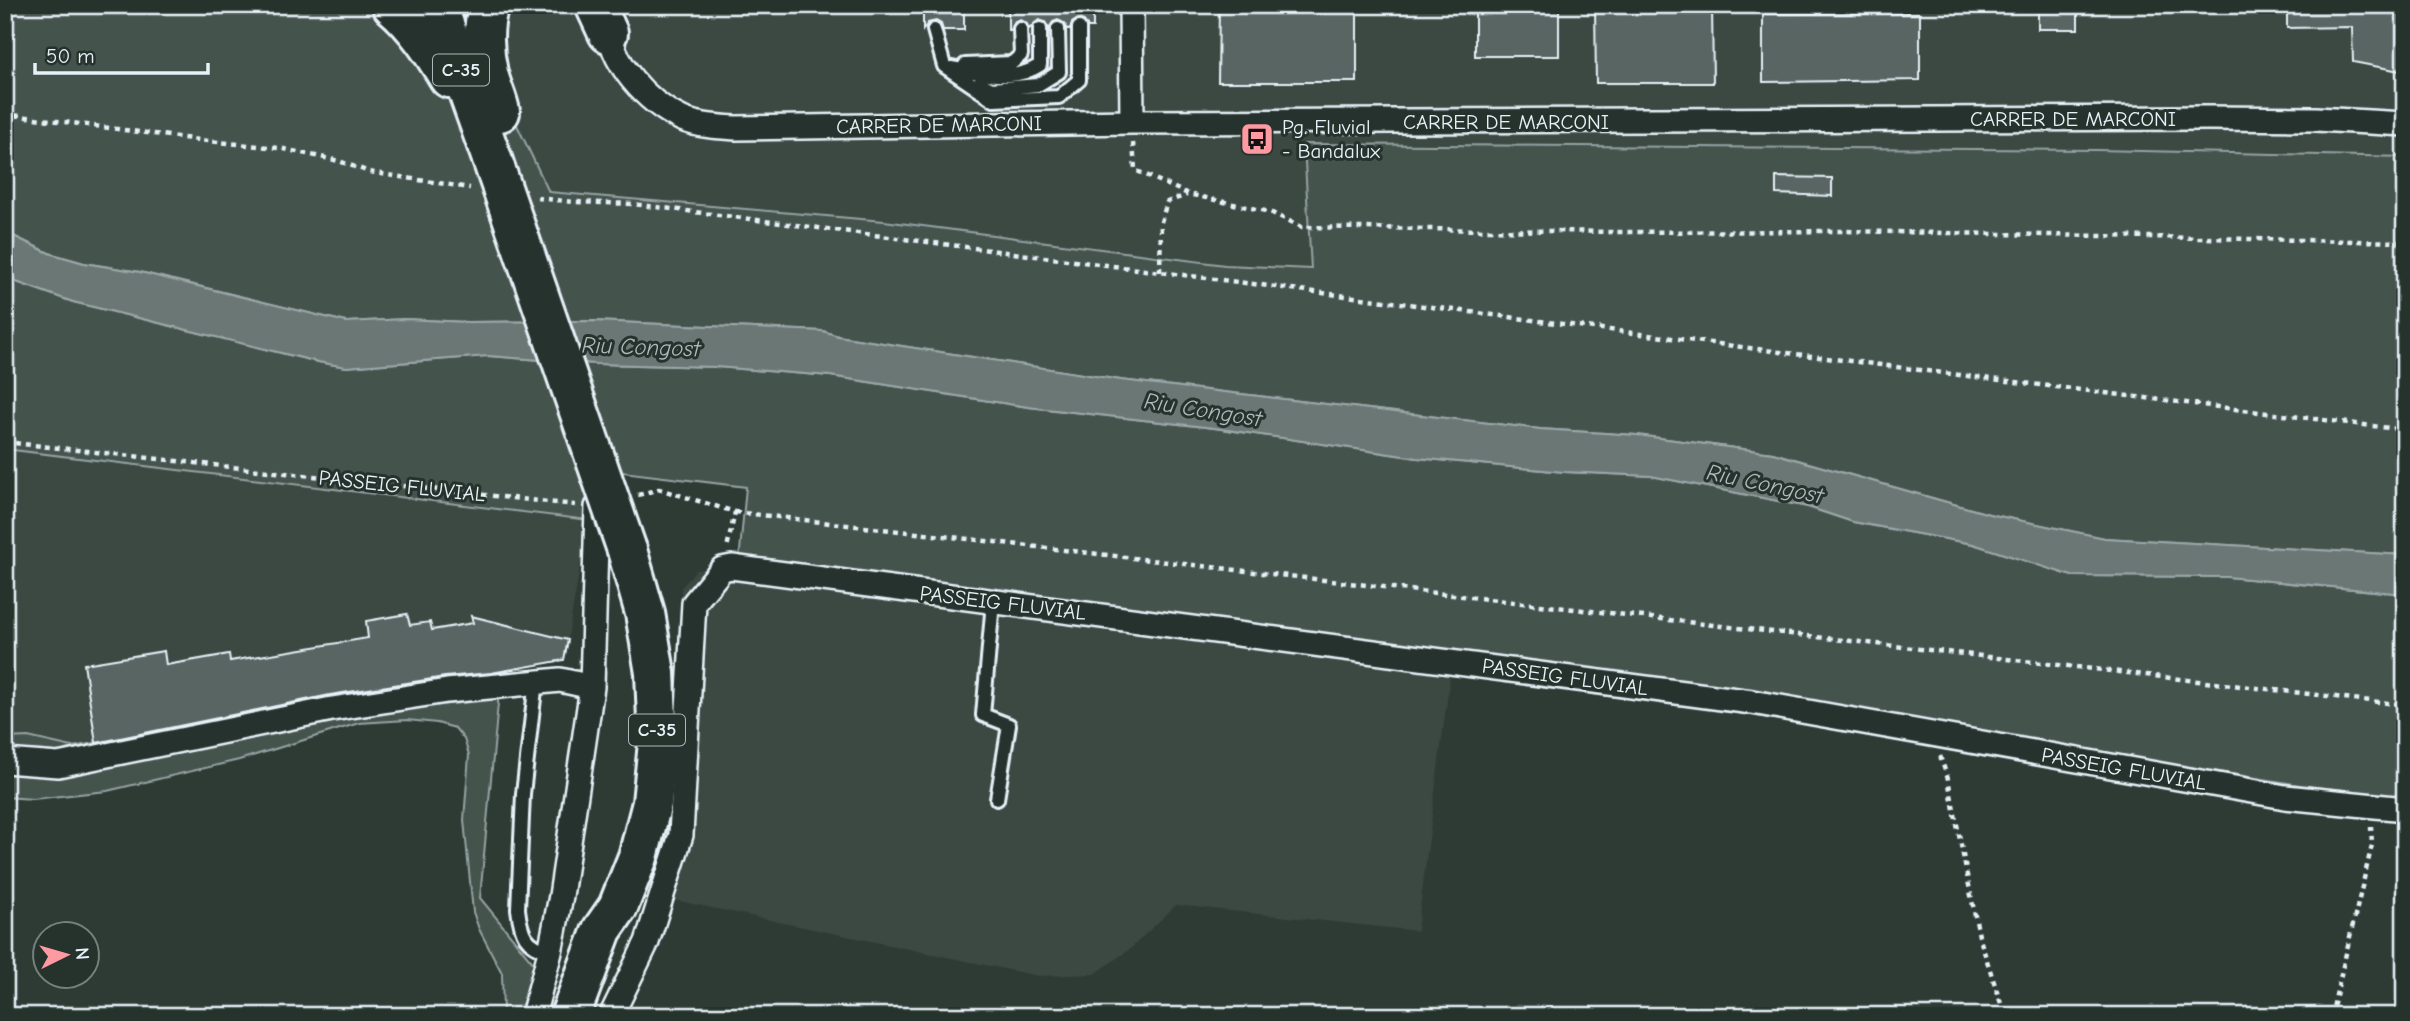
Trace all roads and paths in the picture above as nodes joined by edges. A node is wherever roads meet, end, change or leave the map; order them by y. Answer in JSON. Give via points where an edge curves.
{"nodes":[{"id":1,"x":393,"y":5,"type":"edge"},
{"id":2,"x":438,"y":5,"type":"edge"},
{"id":3,"x":466,"y":5,"type":"edge"},
{"id":4,"x":489,"y":5,"type":"edge"},
{"id":5,"x":1131,"y":5,"type":"edge"},
{"id":6,"x":604,"y":14,"type":"edge"},
{"id":7,"x":1079,"y":28,"type":"dead end"},
{"id":8,"x":1020,"y":29,"type":"dead end"},
{"id":9,"x":1040,"y":29,"type":"dead end"},
{"id":10,"x":1058,"y":29,"type":"dead end"},
{"id":11,"x":934,"y":30,"type":"dead end"},
{"id":12,"x":944,"y":66,"type":"junction"},
{"id":13,"x":488,"y":72,"type":"junction"},
{"id":14,"x":5,"y":114,"type":"edge"},
{"id":15,"x":1132,"y":122,"type":"junction"},
{"id":16,"x":2405,"y":124,"type":"edge"},
{"id":17,"x":484,"y":161,"type":"junction"},
{"id":18,"x":1188,"y":194,"type":"junction"},
{"id":19,"x":531,"y":197,"type":"dead end"},
{"id":20,"x":2405,"y":242,"type":"edge"},
{"id":21,"x":1160,"y":272,"type":"junction"},
{"id":22,"x":2405,"y":430,"type":"edge"},
{"id":23,"x":5,"y":442,"type":"edge"},
{"id":24,"x":597,"y":507,"type":"junction"},
{"id":25,"x":735,"y":512,"type":"junction"},
{"id":26,"x":722,"y":569,"type":"junction"},
{"id":27,"x":993,"y":601,"type":"junction"},
{"id":28,"x":536,"y":681,"type":"junction"},
{"id":29,"x":592,"y":687,"type":"junction"},
{"id":30,"x":2405,"y":705,"type":"edge"},
{"id":31,"x":1939,"y":736,"type":"junction"},
{"id":32,"x":5,"y":761,"type":"edge"},
{"id":33,"x":997,"y":799,"type":"dead end"},
{"id":34,"x":2368,"y":805,"type":"junction"},
{"id":35,"x":2405,"y":809,"type":"edge"},
{"id":36,"x":618,"y":908,"type":"junction"},
{"id":37,"x":550,"y":952,"type":"junction"},
{"id":38,"x":533,"y":1016,"type":"edge"},
{"id":39,"x":570,"y":1016,"type":"edge"},
{"id":40,"x":584,"y":1016,"type":"edge"},
{"id":41,"x":611,"y":1016,"type":"edge"},
{"id":42,"x":2005,"y":1016,"type":"edge"},
{"id":43,"x":2331,"y":1016,"type":"edge"}],
"edges":[{"from":1,"to":17,"type":"highway","via":[[434,55]]},
{"from":2,"to":17,"type":"highway","number":"C-35"},
{"from":3,"to":13,"type":"highway","via":[[471,47]]},
{"from":4,"to":13,"type":"highway","via":[[485,17]]},
{"from":5,"to":15,"type":"street"},
{"from":6,"to":15,"type":"street","name":"CARRER DE MARCONI","via":[[617,55],[646,94],[684,120],[709,126]]},
{"from":7,"to":12,"type":"lane","via":[[1079,80],[1059,97],[994,100]]},
{"from":8,"to":12,"type":"lane","via":[[1021,55],[1012,63]]},
{"from":9,"to":12,"type":"lane","via":[[1040,65],[1026,74],[993,76]]},
{"from":10,"to":12,"type":"lane","via":[[1059,72],[1038,85],[992,89]]},
{"from":11,"to":12,"type":"lane"},
{"from":13,"to":17,"type":"highway","via":[[500,110]]},
{"from":14,"to":17,"type":"path","via":[[279,148],[369,172]]},
{"from":15,"to":16,"type":"street","name":"CARRER DE MARCONI","via":[[2208,118]]},
{"from":15,"to":18,"type":"path","via":[[1135,170]]},
{"from":17,"to":36,"type":"highway","number":"C-35","bridge":true,"via":[[627,550],[645,613],[655,673],[658,743],[652,803]]},
{"from":18,"to":20,"type":"path","via":[[1270,212],[1302,227]]},
{"from":18,"to":21,"type":"path","via":[[1167,202],[1161,222]]},
{"from":19,"to":21,"type":"path","via":[[633,204]]},
{"from":21,"to":22,"type":"path"},
{"from":23,"to":24,"type":"path","name":"PASSEIG FLUVIAL"},
{"from":24,"to":25,"type":"path","name":"PASSEIG FLUVIAL","via":[[659,489]]},
{"from":24,"to":29,"type":"street"},
{"from":25,"to":26,"type":"path"},
{"from":25,"to":30,"type":"path","name":"PASSEIG FLUVIAL"},
{"from":26,"to":27,"type":"street","name":"PASSEIG FLUVIAL"},
{"from":26,"to":41,"type":"street","via":[[694,603],[681,835],[647,942]]},
{"from":27,"to":31,"type":"street","name":"PASSEIG FLUVIAL","via":[[1752,702]]},
{"from":27,"to":33,"type":"lane","via":[[983,715],[1009,725]]},
{"from":28,"to":29,"type":"street","via":[[560,680]]},
{"from":28,"to":32,"type":"street","via":[[332,709],[58,765]]},
{"from":28,"to":37,"type":"lane","via":[[523,794],[517,909],[526,939]]},
{"from":29,"to":37,"type":"street"},
{"from":31,"to":34,"type":"street","name":"PASSEIG FLUVIAL","via":[[2285,797]]},
{"from":31,"to":42,"type":"path","via":[[1968,893]]},
{"from":34,"to":35,"type":"street","name":"PASSEIG FLUVIAL"},
{"from":34,"to":43,"type":"path","via":[[2372,845]]},
{"from":36,"to":39,"type":"highway","number":"C-35","via":[[602,930]]},
{"from":36,"to":40,"type":"highway","number":"C-35","via":[[615,933]]},
{"from":37,"to":38,"type":"street"}]}
